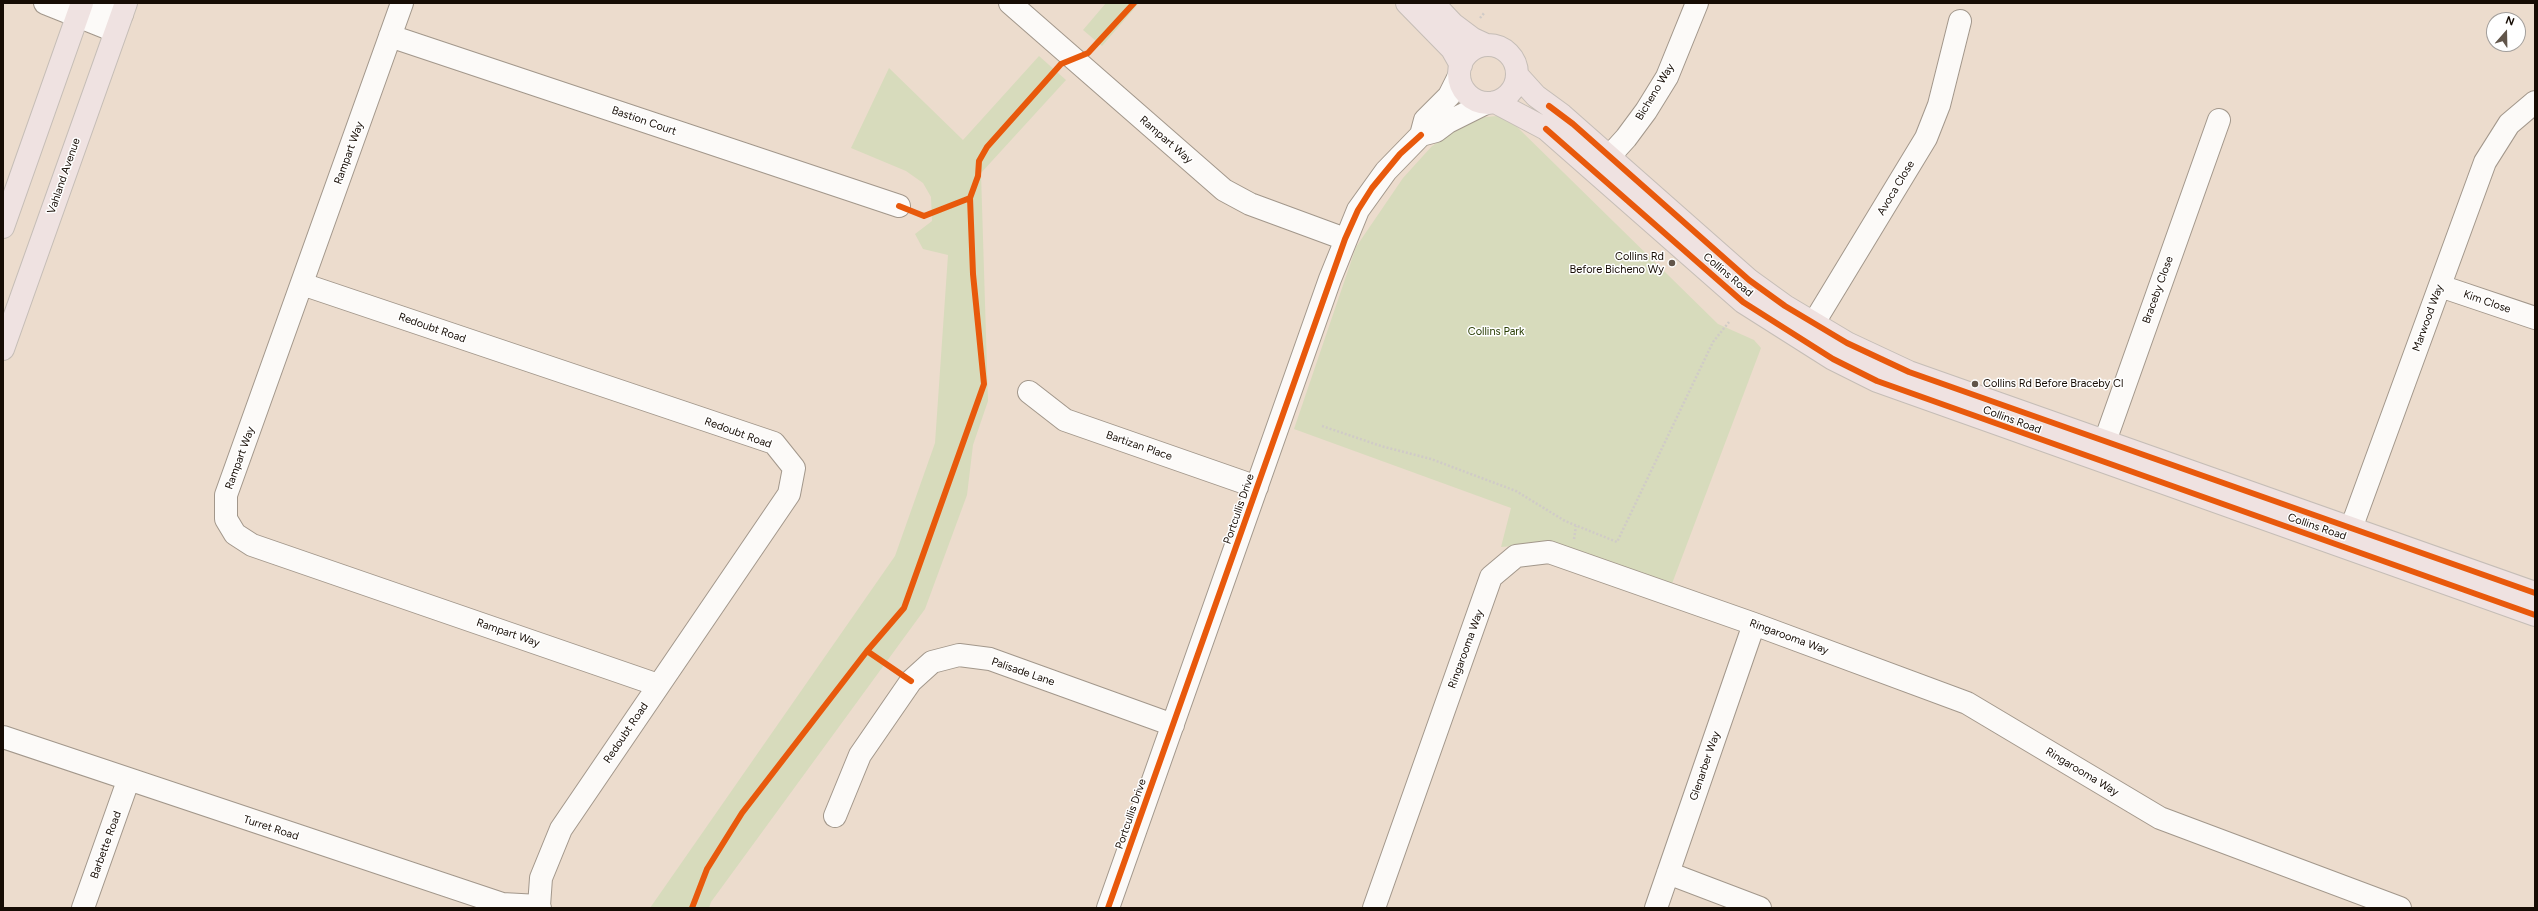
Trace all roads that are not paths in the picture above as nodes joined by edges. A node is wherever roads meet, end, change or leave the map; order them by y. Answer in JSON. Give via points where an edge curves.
{"nodes":[{"id":1,"x":45,"y":3,"type":"edge"},
{"id":2,"x":94,"y":3,"type":"edge"},
{"id":3,"x":402,"y":3,"type":"edge"},
{"id":4,"x":1010,"y":3,"type":"edge"},
{"id":5,"x":1407,"y":3,"type":"edge"},
{"id":6,"x":1433,"y":3,"type":"edge"},
{"id":7,"x":1697,"y":3,"type":"edge"},
{"id":8,"x":80,"y":10,"type":"edge"},
{"id":9,"x":121,"y":16,"type":"edge"},
{"id":10,"x":1960,"y":22,"type":"dead end"},
{"id":11,"x":390,"y":36,"type":"junction"},
{"id":12,"x":1486,"y":45,"type":"junction"},
{"id":13,"x":1460,"y":70,"type":"junction"},
{"id":14,"x":1517,"y":75,"type":"junction"},
{"id":15,"x":1490,"y":102,"type":"junction"},
{"id":16,"x":2535,"y":102,"type":"edge"},
{"id":17,"x":2218,"y":120,"type":"dead end"},
{"id":18,"x":1421,"y":135,"type":"junction"},
{"id":19,"x":1603,"y":164,"type":"junction"},
{"id":20,"x":899,"y":206,"type":"dead end"},
{"id":21,"x":3,"y":227,"type":"edge"},
{"id":22,"x":1345,"y":239,"type":"junction"},
{"id":23,"x":302,"y":284,"type":"junction"},
{"id":24,"x":2440,"y":286,"type":"junction"},
{"id":25,"x":2535,"y":318,"type":"edge"},
{"id":26,"x":1808,"y":332,"type":"junction"},
{"id":27,"x":3,"y":349,"type":"edge"},
{"id":28,"x":1029,"y":392,"type":"dead end"},
{"id":29,"x":2105,"y":441,"type":"junction"},
{"id":30,"x":2098,"y":461,"type":"junction"},
{"id":31,"x":1257,"y":487,"type":"junction"},
{"id":32,"x":2347,"y":538,"type":"junction"},
{"id":33,"x":2535,"y":593,"type":"edge"},
{"id":34,"x":2535,"y":615,"type":"edge"},
{"id":35,"x":1754,"y":624,"type":"junction"},
{"id":36,"x":658,"y":685,"type":"junction"},
{"id":37,"x":1173,"y":726,"type":"junction"},
{"id":38,"x":3,"y":738,"type":"edge"},
{"id":39,"x":128,"y":781,"type":"junction"},
{"id":40,"x":835,"y":816,"type":"dead end"},
{"id":41,"x":1668,"y":873,"type":"junction"},
{"id":42,"x":539,"y":907,"type":"edge"},
{"id":43,"x":83,"y":908,"type":"edge"},
{"id":44,"x":1108,"y":908,"type":"edge"},
{"id":45,"x":1374,"y":908,"type":"edge"},
{"id":46,"x":1656,"y":908,"type":"edge"},
{"id":47,"x":1760,"y":908,"type":"edge"},
{"id":48,"x":2400,"y":908,"type":"edge"}],
"edges":[{"from":1,"to":8,"type":"street"},
{"from":2,"to":9,"type":"street"},
{"from":3,"to":11,"type":"street","name":"Rampart Way"},
{"from":4,"to":22,"type":"street","name":"Rampart Way","via":[[1224,190],[1250,204]]},
{"from":5,"to":13,"type":"main road","name":"Collins Road","via":[[1452,49]]},
{"from":6,"to":12,"type":"main road","name":"Collins Road","via":[[1469,37]]},
{"from":7,"to":19,"type":"street","name":"Bicheno Way","via":[[1667,77],[1646,111]]},
{"from":8,"to":9,"type":"street"},
{"from":8,"to":21,"type":"main road"},
{"from":9,"to":27,"type":"main road","name":"Vahland Avenue"},
{"from":10,"to":26,"type":"street","name":"Avoca Close","via":[[1939,105],[1926,138]]},
{"from":11,"to":20,"type":"street","name":"Bastion Court"},
{"from":11,"to":23,"type":"street","name":"Rampart Way"},
{"from":12,"to":13,"type":"main road","via":[[1467,54]]},
{"from":12,"to":14,"type":"main road","name":"Collins Road","via":[[1507,52],[1515,64]]},
{"from":13,"to":15,"type":"main road","name":"Collins Road","via":[[1467,93],[1475,99]]},
{"from":13,"to":18,"type":"street","name":"Portcullis Drive","via":[[1449,96],[1425,120]]},
{"from":14,"to":15,"type":"main road","via":[[1514,87],[1506,96]]},
{"from":14,"to":19,"type":"main road","name":"Collins Road","via":[[1536,96],[1562,115]]},
{"from":15,"to":18,"type":"street","name":"Portcullis Drive","via":[[1459,116],[1436,131]]},
{"from":15,"to":19,"type":"main road","name":"Collins Road","via":[[1546,129]]},
{"from":16,"to":24,"type":"street","name":"Marwood Way","via":[[2509,124],[2485,162]]},
{"from":17,"to":29,"type":"street","name":"Braceby Close"},
{"from":18,"to":22,"type":"street","name":"Portcullis Drive","via":[[1400,154],[1372,188],[1358,210]]},
{"from":19,"to":26,"type":"main road","name":"Collins Road","via":[[1785,306]]},
{"from":22,"to":31,"type":"street","name":"Portcullis Drive"},
{"from":23,"to":36,"type":"street","name":"Rampart Way","via":[[226,496],[226,519],[235,534],[252,545]]},
{"from":23,"to":36,"type":"street","name":"Redoubt Road","via":[[774,443],[794,468],[789,494]]},
{"from":24,"to":25,"type":"street","name":"Kim Close"},
{"from":24,"to":32,"type":"street","name":"Marwood Way"},
{"from":26,"to":29,"type":"main road","name":"Collins Road","via":[[1847,343],[1909,372]]},
{"from":26,"to":30,"type":"main road","name":"Collins Road","via":[[1877,381]]},
{"from":28,"to":31,"type":"street","name":"Bartizan Place","via":[[1065,420]]},
{"from":29,"to":30,"type":"street","name":"Braceby Close"},
{"from":29,"to":32,"type":"main road","name":"Collins Road"},
{"from":30,"to":32,"type":"main road","name":"Collins Road"},
{"from":31,"to":37,"type":"street","name":"Portcullis Drive"},
{"from":32,"to":33,"type":"main road","name":"Collins Road"},
{"from":32,"to":34,"type":"main road","name":"Collins Road"},
{"from":35,"to":41,"type":"street","name":"Glenarber Way"},
{"from":35,"to":45,"type":"street","name":"Ringarooma Way","via":[[1549,552],[1516,556],[1492,577]]},
{"from":35,"to":48,"type":"street","name":"Ringarooma Way","via":[[1967,703],[2160,818]]},
{"from":36,"to":42,"type":"street","name":"Redoubt Road","via":[[560,829],[541,878]]},
{"from":37,"to":40,"type":"street","name":"Palisade Lane","via":[[990,659],[959,655],[932,662],[911,681],[860,755]]},
{"from":37,"to":44,"type":"street","name":"Portcullis Drive"},
{"from":38,"to":39,"type":"street","name":"Turret Road"},
{"from":39,"to":42,"type":"street","name":"Turret Road","via":[[502,904]]},
{"from":39,"to":43,"type":"street","name":"Barbette Road"},
{"from":41,"to":46,"type":"street","name":"Glenarber Way"},
{"from":41,"to":47,"type":"street"}]}
